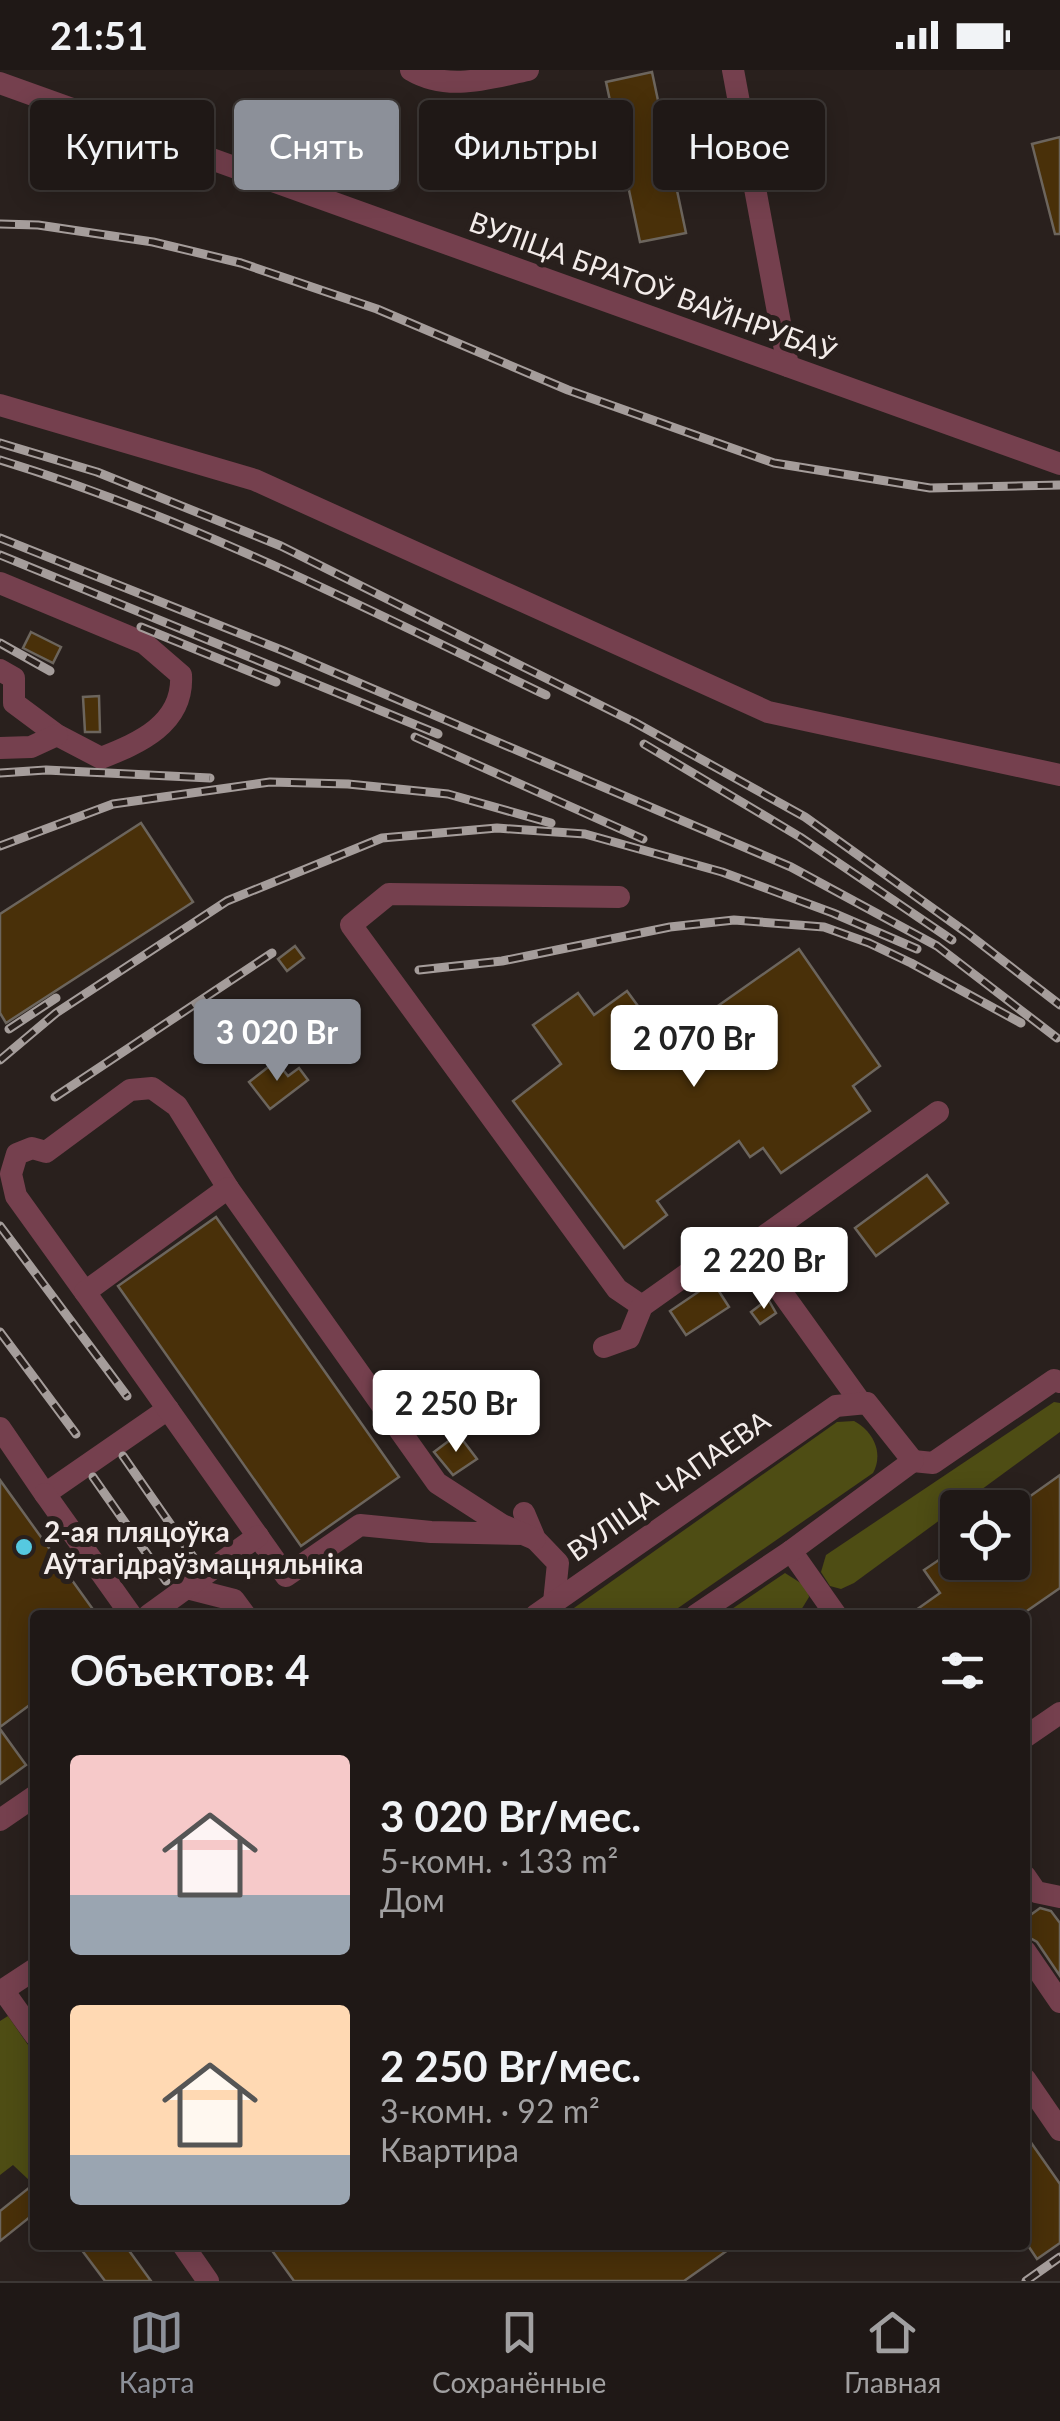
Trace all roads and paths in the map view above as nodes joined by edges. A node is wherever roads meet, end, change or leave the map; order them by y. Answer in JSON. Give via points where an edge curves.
{"nodes":[{"id":1,"x":412,"y":70,"type":"edge"},
{"id":2,"x":528,"y":70,"type":"edge"},
{"id":3,"x":734,"y":70,"type":"edge"},
{"id":4,"x":0,"y":83,"type":"edge"},
{"id":5,"x":788,"y":366,"type":"junction"},
{"id":6,"x":0,"y":405,"type":"edge"},
{"id":7,"x":1060,"y":464,"type":"edge"},
{"id":8,"x":0,"y":583,"type":"edge"},
{"id":9,"x":0,"y":670,"type":"edge"},
{"id":10,"x":57,"y":735,"type":"junction"},
{"id":11,"x":0,"y":748,"type":"edge"},
{"id":12,"x":1060,"y":775,"type":"edge"},
{"id":13,"x":619,"y":896,"type":"dead end"},
{"id":14,"x":938,"y":1112,"type":"dead end"},
{"id":15,"x":228,"y":1188,"type":"junction"},
{"id":16,"x":749,"y":1247,"type":"junction"},
{"id":17,"x":85,"y":1292,"type":"junction"},
{"id":18,"x":642,"y":1306,"type":"junction"},
{"id":19,"x":604,"y":1347,"type":"dead end"},
{"id":20,"x":1060,"y":1382,"type":"edge"},
{"id":21,"x":861,"y":1403,"type":"junction"},
{"id":22,"x":168,"y":1409,"type":"junction"},
{"id":23,"x":0,"y":1428,"type":"edge"},
{"id":24,"x":913,"y":1461,"type":"junction"},
{"id":25,"x":45,"y":1494,"type":"junction"},
{"id":26,"x":528,"y":1529,"type":"junction"},
{"id":27,"x":258,"y":1536,"type":"junction"},
{"id":28,"x":791,"y":1551,"type":"junction"},
{"id":29,"x":187,"y":1588,"type":"junction"},
{"id":30,"x":545,"y":1609,"type":"edge"},
{"id":31,"x":826,"y":1609,"type":"edge"},
{"id":32,"x":127,"y":1610,"type":"edge"},
{"id":33,"x":157,"y":1610,"type":"edge"},
{"id":34,"x":241,"y":1610,"type":"edge"},
{"id":35,"x":703,"y":1610,"type":"edge"},
{"id":36,"x":1060,"y":1713,"type":"edge"},
{"id":37,"x":1030,"y":1734,"type":"edge"},
{"id":38,"x":30,"y":1799,"type":"edge"},
{"id":39,"x":0,"y":1820,"type":"edge"},
{"id":40,"x":1030,"y":1883,"type":"edge"},
{"id":41,"x":1060,"y":1897,"type":"edge"},
{"id":42,"x":1030,"y":1958,"type":"edge"},
{"id":43,"x":30,"y":1972,"type":"edge"},
{"id":44,"x":1,"y":1991,"type":"edge"},
{"id":45,"x":1060,"y":2002,"type":"edge"},
{"id":46,"x":30,"y":2029,"type":"edge"},
{"id":47,"x":1030,"y":2086,"type":"edge"},
{"id":48,"x":1060,"y":2130,"type":"edge"},
{"id":49,"x":186,"y":2250,"type":"edge"},
{"id":50,"x":208,"y":2281,"type":"edge"}],
"edges":[{"from":1,"to":2,"type":"street","via":[[459,83]]},
{"from":3,"to":5,"type":"street"},
{"from":4,"to":5,"type":"street","name":"ВУЛІЦА БРАТОЎ ВАЙНРУБАЎ"},
{"from":5,"to":7,"type":"street","name":"ВУЛІЦА БРАТОЎ ВАЙНРУБАЎ"},
{"from":6,"to":12,"type":"street","via":[[255,480],[768,712]]},
{"from":8,"to":10,"type":"street","via":[[144,643],[181,675],[182,689],[166,724],[133,745],[100,758]]},
{"from":9,"to":10,"type":"street","via":[[14,678],[14,703]]},
{"from":10,"to":11,"type":"street","via":[[31,747]]},
{"from":13,"to":18,"type":"street","via":[[390,894],[350,926],[617,1290]]},
{"from":14,"to":16,"type":"street"},
{"from":15,"to":17,"type":"street"},
{"from":15,"to":17,"type":"street","via":[[176,1106],[152,1088],[130,1090],[46,1152],[17,1154],[11,1174],[16,1196]]},
{"from":15,"to":26,"type":"street","via":[[437,1484],[502,1525]]},
{"from":16,"to":18,"type":"street","via":[[728,1245]]},
{"from":16,"to":21,"type":"street"},
{"from":17,"to":22,"type":"street"},
{"from":18,"to":19,"type":"street","via":[[629,1338]]},
{"from":20,"to":24,"type":"street","via":[[934,1464]]},
{"from":21,"to":24,"type":"street"},
{"from":21,"to":30,"type":"street","name":"ВУЛІЦА ЧАПАЕВА","via":[[836,1406]]},
{"from":22,"to":25,"type":"street"},
{"from":22,"to":27,"type":"street"},
{"from":23,"to":25,"type":"street"},
{"from":24,"to":28,"type":"street"},
{"from":25,"to":32,"type":"street"},
{"from":26,"to":27,"type":"street","via":[[432,1532],[360,1525],[286,1576]]},
{"from":26,"to":30,"type":"street","via":[[558,1564]]},
{"from":27,"to":29,"type":"street"},
{"from":28,"to":31,"type":"street"},
{"from":28,"to":35,"type":"street"},
{"from":29,"to":33,"type":"street"},
{"from":29,"to":34,"type":"street","via":[[234,1600]]},
{"from":36,"to":37,"type":"street"},
{"from":38,"to":39,"type":"street"},
{"from":40,"to":41,"type":"street","via":[[1036,1892]]},
{"from":42,"to":45,"type":"street"},
{"from":43,"to":44,"type":"street"},
{"from":44,"to":46,"type":"street"},
{"from":47,"to":48,"type":"street"},
{"from":49,"to":50,"type":"street"}]}
